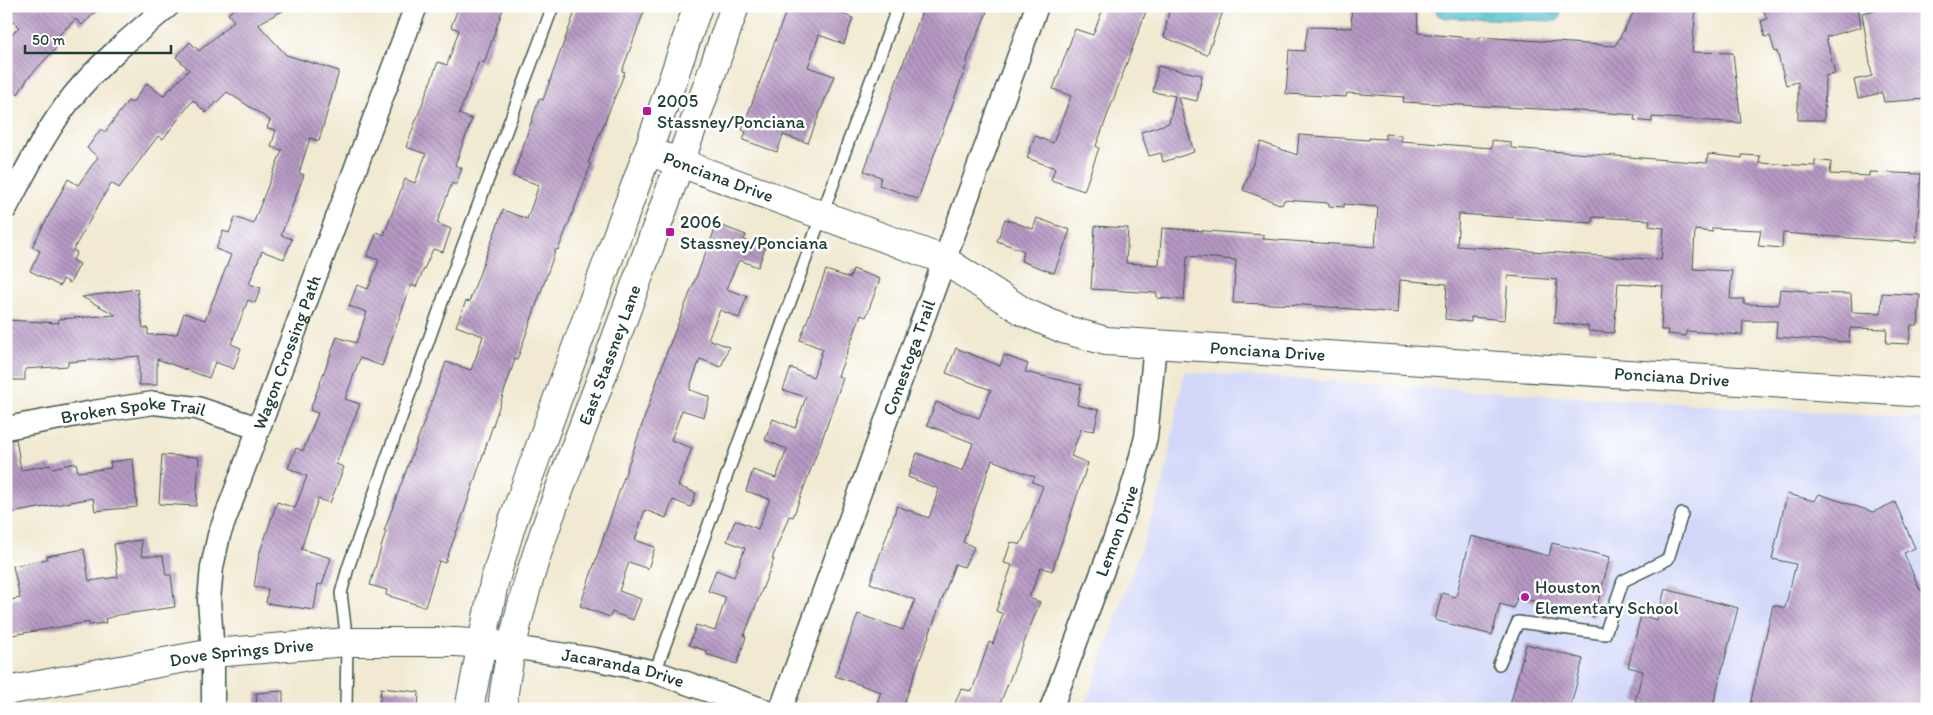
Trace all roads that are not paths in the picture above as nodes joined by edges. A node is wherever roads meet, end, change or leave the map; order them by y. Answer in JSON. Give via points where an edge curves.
{"nodes":[{"id":1,"x":168,"y":6,"type":"edge"},
{"id":2,"x":416,"y":6,"type":"edge"},
{"id":3,"x":553,"y":6,"type":"edge"},
{"id":4,"x":698,"y":6,"type":"edge"},
{"id":5,"x":736,"y":6,"type":"edge"},
{"id":6,"x":898,"y":6,"type":"edge"},
{"id":7,"x":1037,"y":6,"type":"edge"},
{"id":8,"x":648,"y":152,"type":"junction"},
{"id":9,"x":681,"y":162,"type":"junction"},
{"id":10,"x":6,"y":208,"type":"edge"},
{"id":11,"x":824,"y":215,"type":"junction"},
{"id":12,"x":944,"y":260,"type":"junction"},
{"id":13,"x":1154,"y":345,"type":"junction"},
{"id":14,"x":1927,"y":393,"type":"edge"},
{"id":15,"x":6,"y":428,"type":"edge"},
{"id":16,"x":258,"y":428,"type":"junction"},
{"id":17,"x":1682,"y":514,"type":"dead end"},
{"id":18,"x":347,"y":642,"type":"junction"},
{"id":19,"x":480,"y":644,"type":"junction"},
{"id":20,"x":511,"y":647,"type":"junction"},
{"id":21,"x":213,"y":653,"type":"junction"},
{"id":22,"x":1499,"y":664,"type":"dead end"},
{"id":23,"x":655,"y":672,"type":"junction"},
{"id":24,"x":6,"y":691,"type":"edge"},
{"id":25,"x":213,"y":709,"type":"edge"},
{"id":26,"x":346,"y":709,"type":"edge"},
{"id":27,"x":469,"y":709,"type":"edge"},
{"id":28,"x":502,"y":709,"type":"edge"},
{"id":29,"x":761,"y":709,"type":"edge"},
{"id":30,"x":781,"y":709,"type":"edge"},
{"id":31,"x":1051,"y":709,"type":"edge"}],
"edges":[{"from":1,"to":10,"type":"street","via":[[73,96],[33,157]]},
{"from":2,"to":16,"type":"street","name":"Wagon Crossing Path"},
{"from":3,"to":18,"type":"lane","via":[[446,291],[348,568],[342,592]]},
{"from":4,"to":8,"type":"street","name":"East Stassney Lane"},
{"from":5,"to":9,"type":"street","name":"East Stassney Lane"},
{"from":6,"to":11,"type":"lane"},
{"from":7,"to":12,"type":"street","name":"Conestoga Trail"},
{"from":8,"to":9,"type":"street","name":"Ponciana Drive"},
{"from":8,"to":19,"type":"street","name":"East Stassney Lane","via":[[512,523]]},
{"from":9,"to":11,"type":"street","name":"Ponciana Drive"},
{"from":9,"to":20,"type":"street","name":"East Stassney Lane","via":[[544,532]]},
{"from":11,"to":12,"type":"street","name":"Ponciana Drive"},
{"from":11,"to":23,"type":"lane"},
{"from":12,"to":13,"type":"street","name":"Ponciana Drive","via":[[1024,312],[1050,324],[1106,341]]},
{"from":12,"to":30,"type":"street","name":"Conestoga Trail"},
{"from":13,"to":14,"type":"street","name":"Ponciana Drive"},
{"from":13,"to":31,"type":"street","name":"Lemon Drive","via":[[1146,437],[1136,475]]},
{"from":15,"to":16,"type":"street","name":"Broken Spoke Trail","via":[[154,403],[197,408]]},
{"from":16,"to":21,"type":"street","name":"Wagon Crossing Path","via":[[219,535],[212,566],[209,600]]},
{"from":17,"to":22,"type":"lane","via":[[1668,559],[1623,581],[1605,634],[1518,622]]},
{"from":18,"to":19,"type":"street","name":"Dove Springs Drive"},
{"from":18,"to":21,"type":"street","name":"Dove Springs Drive"},
{"from":18,"to":26,"type":"lane"},
{"from":19,"to":20,"type":"street","name":"Dove Springs Drive"},
{"from":19,"to":27,"type":"street","name":"East Stassney Lane"},
{"from":20,"to":23,"type":"street","name":"Jacaranda Drive"},
{"from":20,"to":28,"type":"street","name":"East Stassney Lane"},
{"from":21,"to":24,"type":"street","name":"Dove Springs Drive"},
{"from":21,"to":25,"type":"street","name":"Wagon Crossing Path"},
{"from":23,"to":29,"type":"street","name":"Jacaranda Drive"}]}
